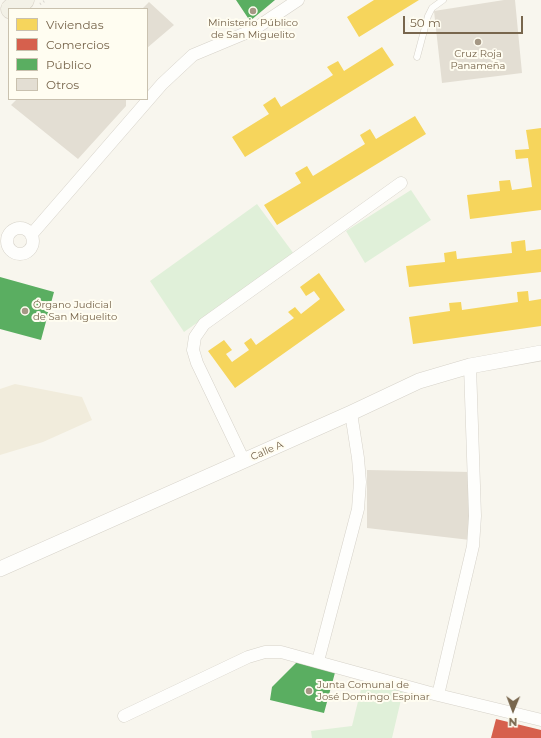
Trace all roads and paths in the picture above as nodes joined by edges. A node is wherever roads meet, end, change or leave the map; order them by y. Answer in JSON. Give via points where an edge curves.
{"nodes":[{"id":1,"x":24,"y":0,"type":"edge"},
{"id":2,"x":298,"y":0,"type":"edge"},
{"id":3,"x":443,"y":0,"type":"edge"},
{"id":4,"x":13,"y":8,"type":"edge"},
{"id":5,"x":417,"y":57,"type":"dead end"},
{"id":6,"x":401,"y":183,"type":"dead end"},
{"id":7,"x":31,"y":235,"type":"dead end"},
{"id":8,"x":541,"y":353,"type":"edge"},
{"id":9,"x":470,"y":366,"type":"junction"},
{"id":10,"x":351,"y":413,"type":"junction"},
{"id":11,"x":244,"y":461,"type":"junction"},
{"id":12,"x":0,"y":569,"type":"edge"},
{"id":13,"x":318,"y":661,"type":"junction"},
{"id":14,"x":438,"y":695,"type":"junction"},
{"id":15,"x":124,"y":716,"type":"dead end"},
{"id":16,"x":541,"y":720,"type":"edge"}],
"edges":[{"from":1,"to":4,"type":"main road"},
{"from":2,"to":7,"type":"street","via":[[253,30],[193,55],[162,84]]},
{"from":3,"to":5,"type":"lane","via":[[432,8],[428,16]]},
{"from":6,"to":11,"type":"street","via":[[204,324],[195,337],[193,350],[197,363]]},
{"from":8,"to":9,"type":"street","name":"Calle A"},
{"from":9,"to":10,"type":"street","name":"Calle A","via":[[419,381]]},
{"from":9,"to":14,"type":"street","via":[[475,516],[473,546]]},
{"from":10,"to":11,"type":"street","name":"Calle A"},
{"from":10,"to":13,"type":"street","via":[[360,482],[358,509]]},
{"from":11,"to":12,"type":"street","name":"Calle A"},
{"from":13,"to":14,"type":"street"},
{"from":13,"to":15,"type":"street","via":[[281,652],[265,652],[248,657]]},
{"from":14,"to":16,"type":"street"}]}
